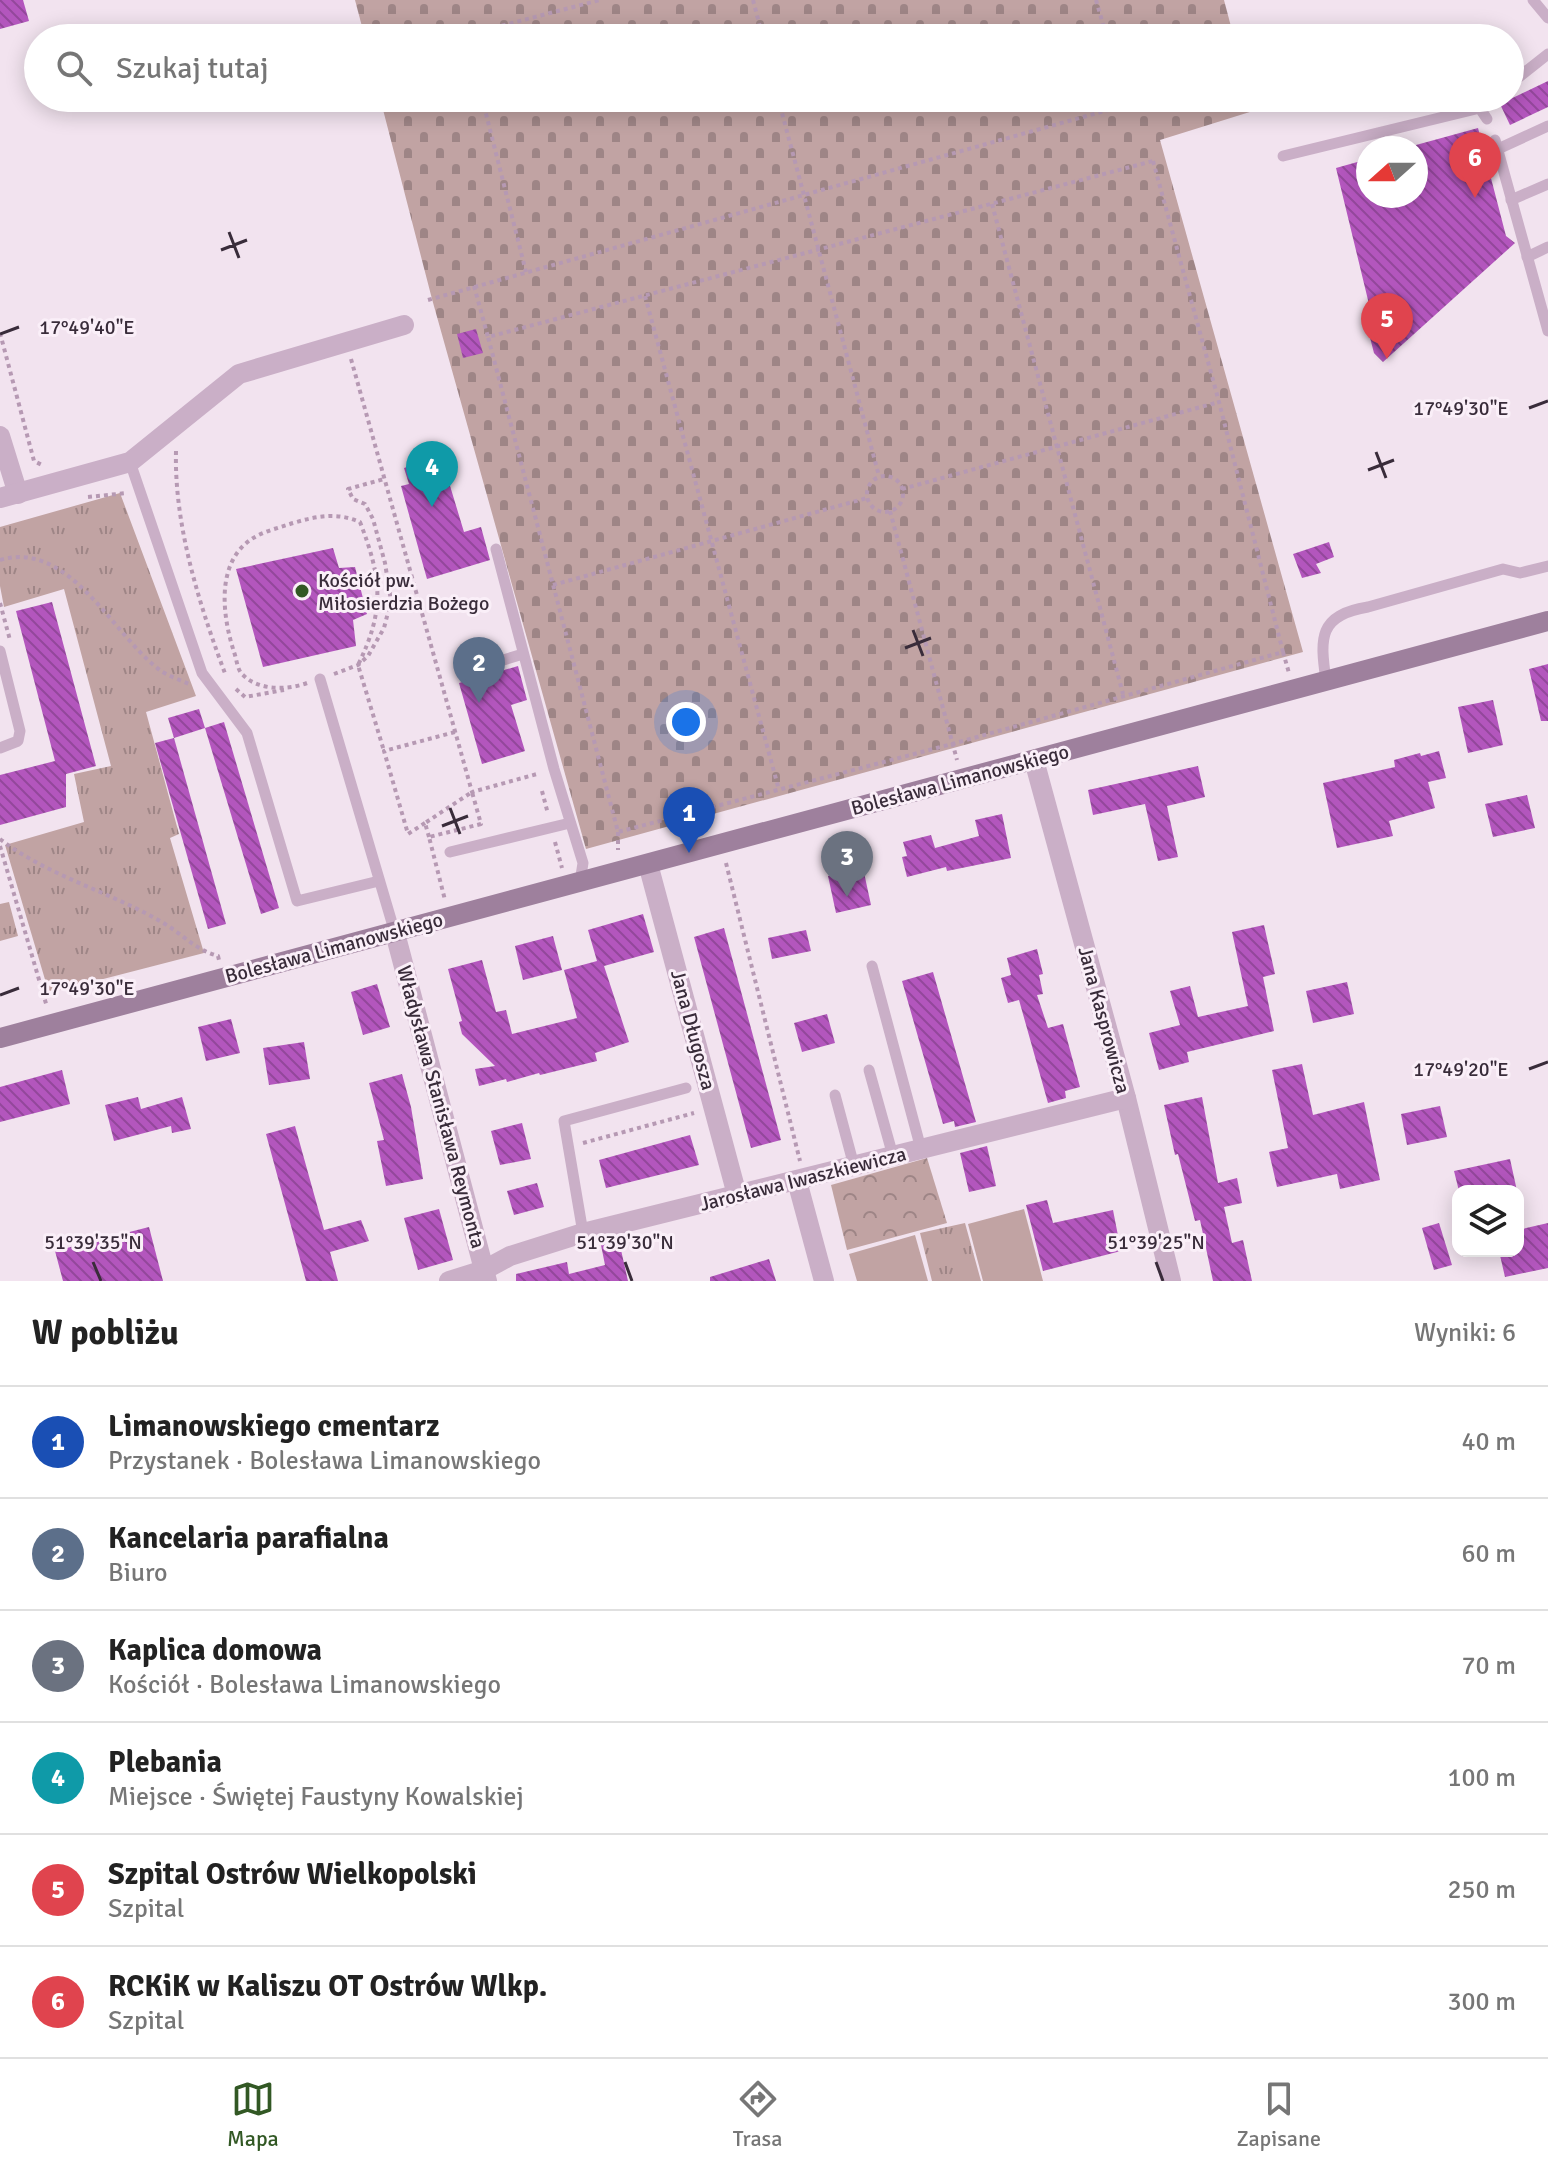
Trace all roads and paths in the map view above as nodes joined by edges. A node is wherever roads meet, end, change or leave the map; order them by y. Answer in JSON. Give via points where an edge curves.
{"nodes":[{"id":1,"x":600,"y":0,"type":"edge"},
{"id":2,"x":753,"y":0,"type":"edge"},
{"id":3,"x":1096,"y":0,"type":"edge"},
{"id":4,"x":1533,"y":0,"type":"edge"},
{"id":5,"x":1548,"y":18,"type":"edge"},
{"id":6,"x":508,"y":24,"type":"edge"},
{"id":7,"x":759,"y":24,"type":"edge"},
{"id":8,"x":1103,"y":24,"type":"edge"},
{"id":9,"x":1548,"y":54,"type":"edge"},
{"id":10,"x":1524,"y":73,"type":"edge"},
{"id":11,"x":486,"y":112,"type":"edge"},
{"id":12,"x":782,"y":112,"type":"edge"},
{"id":13,"x":1101,"y":112,"type":"edge"},
{"id":14,"x":1464,"y":112,"type":"edge"},
{"id":15,"x":1548,"y":126,"type":"edge"},
{"id":16,"x":1283,"y":156,"type":"dead end"},
{"id":17,"x":1548,"y":184,"type":"edge"},
{"id":18,"x":803,"y":194,"type":"junction"},
{"id":19,"x":1511,"y":200,"type":"junction"},
{"id":20,"x":992,"y":204,"type":"junction"},
{"id":21,"x":1548,"y":247,"type":"edge"},
{"id":22,"x":819,"y":250,"type":"junction"},
{"id":23,"x":1527,"y":257,"type":"junction"},
{"id":24,"x":526,"y":272,"type":"junction"},
{"id":25,"x":474,"y":286,"type":"junction"},
{"id":26,"x":645,"y":296,"type":"junction"},
{"id":27,"x":428,"y":300,"type":"dead end"},
{"id":28,"x":1544,"y":302,"type":"edge"},
{"id":29,"x":404,"y":325,"type":"dead end"},
{"id":30,"x":1548,"y":331,"type":"edge"},
{"id":31,"x":0,"y":333,"type":"edge"},
{"id":32,"x":488,"y":337,"type":"junction"},
{"id":33,"x":346,"y":342,"type":"junction"},
{"id":34,"x":1219,"y":402,"type":"junction"},
{"id":35,"x":176,"y":425,"type":"junction"},
{"id":36,"x":0,"y":436,"type":"edge"},
{"id":37,"x":1056,"y":447,"type":"junction"},
{"id":38,"x":130,"y":462,"type":"junction"},
{"id":39,"x":46,"y":468,"type":"dead end"},
{"id":40,"x":879,"y":476,"type":"junction"},
{"id":41,"x":384,"y":479,"type":"junction"},
{"id":42,"x":902,"y":489,"type":"junction"},
{"id":43,"x":140,"y":491,"type":"junction"},
{"id":44,"x":9,"y":496,"type":"edge"},
{"id":45,"x":84,"y":498,"type":"dead end"},
{"id":46,"x":867,"y":498,"type":"junction"},
{"id":47,"x":890,"y":511,"type":"junction"},
{"id":48,"x":712,"y":541,"type":"junction"},
{"id":49,"x":496,"y":549,"type":"dead end"},
{"id":50,"x":0,"y":560,"type":"edge"},
{"id":51,"x":1548,"y":566,"type":"edge"},
{"id":52,"x":553,"y":585,"type":"junction"},
{"id":53,"x":1548,"y":621,"type":"edge"},
{"id":54,"x":0,"y":651,"type":"edge"},
{"id":55,"x":523,"y":654,"type":"junction"},
{"id":56,"x":358,"y":665,"type":"junction"},
{"id":57,"x":464,"y":672,"type":"dead end"},
{"id":58,"x":320,"y":679,"type":"junction"},
{"id":59,"x":1326,"y":681,"type":"junction"},
{"id":60,"x":294,"y":688,"type":"junction"},
{"id":61,"x":1123,"y":694,"type":"junction"},
{"id":62,"x":220,"y":700,"type":"junction"},
{"id":63,"x":455,"y":732,"type":"junction"},
{"id":64,"x":952,"y":744,"type":"junction"},
{"id":65,"x":0,"y":748,"type":"edge"},
{"id":66,"x":384,"y":751,"type":"junction"},
{"id":67,"x":1034,"y":760,"type":"junction"},
{"id":68,"x":537,"y":774,"type":"dead end"},
{"id":69,"x":779,"y":790,"type":"junction"},
{"id":70,"x":472,"y":792,"type":"junction"},
{"id":71,"x":425,"y":823,"type":"junction"},
{"id":72,"x":570,"y":823,"type":"junction"},
{"id":73,"x":429,"y":837,"type":"dead end"},
{"id":74,"x":0,"y":839,"type":"edge"},
{"id":75,"x":722,"y":845,"type":"junction"},
{"id":76,"x":0,"y":846,"type":"edge"},
{"id":77,"x":450,"y":852,"type":"dead end"},
{"id":78,"x":648,"y":864,"type":"junction"},
{"id":79,"x":379,"y":881,"type":"junction"},
{"id":80,"x":580,"y":882,"type":"junction"},
{"id":81,"x":395,"y":933,"type":"junction"},
{"id":82,"x":872,"y":966,"type":"dead end"},
{"id":83,"x":224,"y":977,"type":"junction"},
{"id":84,"x":52,"y":1025,"type":"junction"},
{"id":85,"x":0,"y":1038,"type":"edge"},
{"id":86,"x":869,"y":1070,"type":"dead end"},
{"id":87,"x":686,"y":1088,"type":"joint"},
{"id":88,"x":835,"y":1095,"type":"dead end"},
{"id":89,"x":1126,"y":1098,"type":"junction"},
{"id":90,"x":569,"y":1147,"type":"junction"},
{"id":91,"x":921,"y":1149,"type":"junction"},
{"id":92,"x":893,"y":1156,"type":"junction"},
{"id":93,"x":854,"y":1166,"type":"junction"},
{"id":94,"x":801,"y":1180,"type":"junction"},
{"id":95,"x":737,"y":1195,"type":"junction"},
{"id":96,"x":583,"y":1233,"type":"junction"},
{"id":97,"x":486,"y":1276,"type":"edge"},
{"id":98,"x":449,"y":1281,"type":"edge"},
{"id":99,"x":824,"y":1281,"type":"edge"},
{"id":100,"x":1171,"y":1281,"type":"edge"}],
"edges":[{"from":1,"to":6,"type":"path"},
{"from":2,"to":7,"type":"path"},
{"from":3,"to":8,"type":"path"},
{"from":4,"to":5,"type":"lane"},
{"from":9,"to":10,"type":"lane"},
{"from":11,"to":24,"type":"path"},
{"from":12,"to":18,"type":"path"},
{"from":13,"to":18,"type":"path"},
{"from":14,"to":16,"type":"lane"},
{"from":15,"to":19,"type":"lane","via":[[1496,144]]},
{"from":17,"to":19,"type":"lane"},
{"from":18,"to":22,"type":"path"},
{"from":18,"to":24,"type":"path"},
{"from":19,"to":23,"type":"lane"},
{"from":20,"to":22,"type":"path"},
{"from":20,"to":34,"type":"path","via":[[1153,161]]},
{"from":20,"to":37,"type":"path"},
{"from":21,"to":23,"type":"lane"},
{"from":22,"to":26,"type":"path"},
{"from":22,"to":40,"type":"path"},
{"from":23,"to":28,"type":"lane"},
{"from":24,"to":25,"type":"path"},
{"from":25,"to":27,"type":"path"},
{"from":25,"to":32,"type":"path"},
{"from":26,"to":32,"type":"path"},
{"from":26,"to":48,"type":"path"},
{"from":28,"to":30,"type":"lane"},
{"from":29,"to":33,"type":"street"},
{"from":31,"to":39,"type":"path","via":[[34,461]]},
{"from":32,"to":52,"type":"path"},
{"from":33,"to":35,"type":"street","via":[[239,374]]},
{"from":33,"to":41,"type":"path"},
{"from":34,"to":37,"type":"path"},
{"from":34,"to":61,"type":"path","via":[[1283,652]]},
{"from":35,"to":38,"type":"street"},
{"from":35,"to":60,"type":"path","via":[[175,473],[187,542],[229,682],[245,697]]},
{"from":36,"to":44,"type":"street"},
{"from":37,"to":42,"type":"path"},
{"from":37,"to":61,"type":"path"},
{"from":38,"to":43,"type":"lane"},
{"from":38,"to":44,"type":"street"},
{"from":40,"to":42,"type":"path","via":[[891,477]]},
{"from":40,"to":46,"type":"path","via":[[869,484]]},
{"from":41,"to":56,"type":"path","via":[[348,489],[373,519],[391,601],[384,628]]},
{"from":41,"to":63,"type":"path"},
{"from":42,"to":47,"type":"path","via":[[899,505]]},
{"from":43,"to":45,"type":"path"},
{"from":43,"to":62,"type":"lane","via":[[202,673]]},
{"from":46,"to":47,"type":"path","via":[[878,511]]},
{"from":46,"to":48,"type":"path"},
{"from":47,"to":64,"type":"path"},
{"from":48,"to":52,"type":"path"},
{"from":48,"to":69,"type":"path"},
{"from":49,"to":55,"type":"lane"},
{"from":50,"to":62,"type":"path","via":[[14,556],[47,561],[92,598],[161,671]]},
{"from":51,"to":59,"type":"lane","via":[[1520,573],[1503,569],[1346,610],[1334,618],[1321,645]]},
{"from":52,"to":69,"type":"path","via":[[618,832]]},
{"from":53,"to":59,"type":"street","name":"Bolesława Limanowskiego"},
{"from":54,"to":65,"type":"lane","via":[[20,737]]},
{"from":55,"to":57,"type":"lane"},
{"from":55,"to":72,"type":"lane"},
{"from":56,"to":58,"type":"path"},
{"from":56,"to":60,"type":"path","via":[[378,606],[377,582],[360,522],[318,516],[261,533],[242,547],[231,565],[225,588],[228,634],[240,673],[254,684]]},
{"from":56,"to":66,"type":"path"},
{"from":58,"to":60,"type":"path"},
{"from":58,"to":79,"type":"lane"},
{"from":59,"to":67,"type":"street","name":"Bolesława Limanowskiego"},
{"from":61,"to":64,"type":"path"},
{"from":62,"to":79,"type":"lane","via":[[247,733],[297,901]]},
{"from":63,"to":66,"type":"path"},
{"from":63,"to":70,"type":"path"},
{"from":64,"to":69,"type":"path"},
{"from":66,"to":71,"type":"path","via":[[408,834]]},
{"from":67,"to":75,"type":"street","name":"Bolesława Limanowskiego"},
{"from":67,"to":89,"type":"street","name":"Jana Kasprowicza"},
{"from":68,"to":70,"type":"path"},
{"from":70,"to":71,"type":"path"},
{"from":71,"to":73,"type":"path"},
{"from":72,"to":77,"type":"lane"},
{"from":72,"to":80,"type":"lane","via":[[583,863]]},
{"from":74,"to":83,"type":"path","via":[[24,858],[166,925],[200,951],[218,956]]},
{"from":75,"to":78,"type":"street","name":"Bolesława Limanowskiego"},
{"from":75,"to":94,"type":"path"},
{"from":76,"to":84,"type":"path"},
{"from":78,"to":80,"type":"street","name":"Bolesława Limanowskiego"},
{"from":78,"to":95,"type":"street","name":"Jana Długosza"},
{"from":79,"to":81,"type":"lane"},
{"from":80,"to":81,"type":"street","name":"Bolesława Limanowskiego"},
{"from":81,"to":83,"type":"street","name":"Bolesława Limanowskiego"},
{"from":81,"to":97,"type":"street","name":"Władysława Stanisława Reymonta"},
{"from":82,"to":91,"type":"lane"},
{"from":83,"to":84,"type":"street","name":"Bolesława Limanowskiego"},
{"from":84,"to":85,"type":"street","name":"Bolesława Limanowskiego"},
{"from":86,"to":92,"type":"lane"},
{"from":87,"to":90,"type":"lane","via":[[564,1121]]},
{"from":87,"to":90,"type":"path","via":[[695,1113]]},
{"from":88,"to":93,"type":"lane"},
{"from":89,"to":91,"type":"street","name":"Jarosława Iwaszkiewicza"},
{"from":89,"to":100,"type":"street","name":"Jana Kasprowicza"},
{"from":90,"to":96,"type":"lane"},
{"from":91,"to":92,"type":"street","name":"Jarosława Iwaszkiewicza"},
{"from":92,"to":93,"type":"street","name":"Jarosława Iwaszkiewicza"},
{"from":93,"to":94,"type":"street","name":"Jarosława Iwaszkiewicza"},
{"from":94,"to":95,"type":"street","name":"Jarosława Iwaszkiewicza"},
{"from":94,"to":99,"type":"street"},
{"from":95,"to":96,"type":"street","name":"Jarosława Iwaszkiewicza"},
{"from":96,"to":97,"type":"street","name":"Jarosława Iwaszkiewicza","via":[[510,1256]]},
{"from":97,"to":98,"type":"street","name":"Jarosława Iwaszkiewicza"}]}
